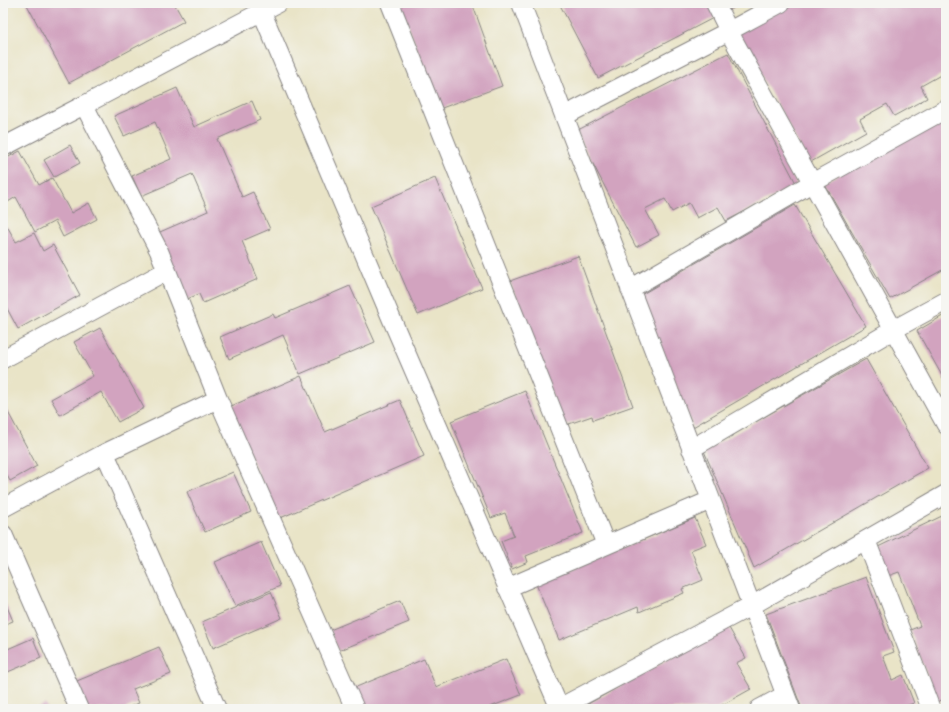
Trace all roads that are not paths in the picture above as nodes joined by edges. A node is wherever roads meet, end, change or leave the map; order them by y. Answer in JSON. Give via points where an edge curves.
{"nodes":[{"id":1,"x":390,"y":3,"type":"edge"},
{"id":2,"x":521,"y":3,"type":"edge"},
{"id":3,"x":715,"y":3,"type":"edge"},
{"id":4,"x":781,"y":3,"type":"edge"},
{"id":5,"x":266,"y":6,"type":"edge"},
{"id":6,"x":730,"y":31,"type":"junction"},
{"id":7,"x":84,"y":104,"type":"junction"},
{"id":8,"x":946,"y":109,"type":"edge"},
{"id":9,"x":564,"y":116,"type":"junction"},
{"id":10,"x":3,"y":148,"type":"edge"},
{"id":11,"x":812,"y":183,"type":"junction"},
{"id":12,"x":166,"y":271,"type":"junction"},
{"id":13,"x":630,"y":289,"type":"junction"},
{"id":14,"x":946,"y":301,"type":"edge"},
{"id":15,"x":893,"y":330,"type":"junction"},
{"id":16,"x":3,"y":359,"type":"edge"},
{"id":17,"x":218,"y":399,"type":"junction"},
{"id":18,"x":946,"y":425,"type":"edge"},
{"id":19,"x":691,"y":449,"type":"junction"},
{"id":20,"x":105,"y":453,"type":"junction"},
{"id":21,"x":946,"y":494,"type":"edge"},
{"id":22,"x":711,"y":500,"type":"junction"},
{"id":23,"x":3,"y":508,"type":"edge"},
{"id":24,"x":3,"y":534,"type":"edge"},
{"id":25,"x":866,"y":540,"type":"junction"},
{"id":26,"x":606,"y":546,"type":"junction"},
{"id":27,"x":507,"y":588,"type":"junction"},
{"id":28,"x":751,"y":606,"type":"junction"},
{"id":29,"x":788,"y":702,"type":"edge"},
{"id":30,"x":79,"y":709,"type":"edge"},
{"id":31,"x":217,"y":709,"type":"edge"},
{"id":32,"x":355,"y":709,"type":"edge"},
{"id":33,"x":558,"y":709,"type":"edge"},
{"id":34,"x":758,"y":709,"type":"edge"},
{"id":35,"x":931,"y":709,"type":"edge"}],
"edges":[{"from":1,"to":26,"type":"street"},
{"from":2,"to":9,"type":"street"},
{"from":3,"to":6,"type":"street"},
{"from":4,"to":6,"type":"street"},
{"from":5,"to":7,"type":"street"},
{"from":5,"to":27,"type":"street","via":[[388,312]]},
{"from":6,"to":9,"type":"street"},
{"from":6,"to":11,"type":"street"},
{"from":7,"to":10,"type":"street"},
{"from":7,"to":12,"type":"street","via":[[159,251]]},
{"from":8,"to":11,"type":"street"},
{"from":9,"to":13,"type":"street"},
{"from":11,"to":13,"type":"street"},
{"from":11,"to":15,"type":"street"},
{"from":12,"to":16,"type":"street"},
{"from":12,"to":17,"type":"street"},
{"from":13,"to":19,"type":"street"},
{"from":14,"to":15,"type":"street"},
{"from":15,"to":18,"type":"street"},
{"from":15,"to":19,"type":"street"},
{"from":17,"to":20,"type":"street"},
{"from":17,"to":32,"type":"street"},
{"from":19,"to":22,"type":"street"},
{"from":20,"to":23,"type":"street"},
{"from":20,"to":31,"type":"street"},
{"from":21,"to":25,"type":"street"},
{"from":22,"to":26,"type":"street"},
{"from":22,"to":28,"type":"street"},
{"from":24,"to":30,"type":"street"},
{"from":25,"to":28,"type":"street"},
{"from":25,"to":35,"type":"street"},
{"from":26,"to":27,"type":"street"},
{"from":27,"to":33,"type":"street"},
{"from":28,"to":29,"type":"street"},
{"from":28,"to":33,"type":"street"},
{"from":29,"to":34,"type":"street"}]}
